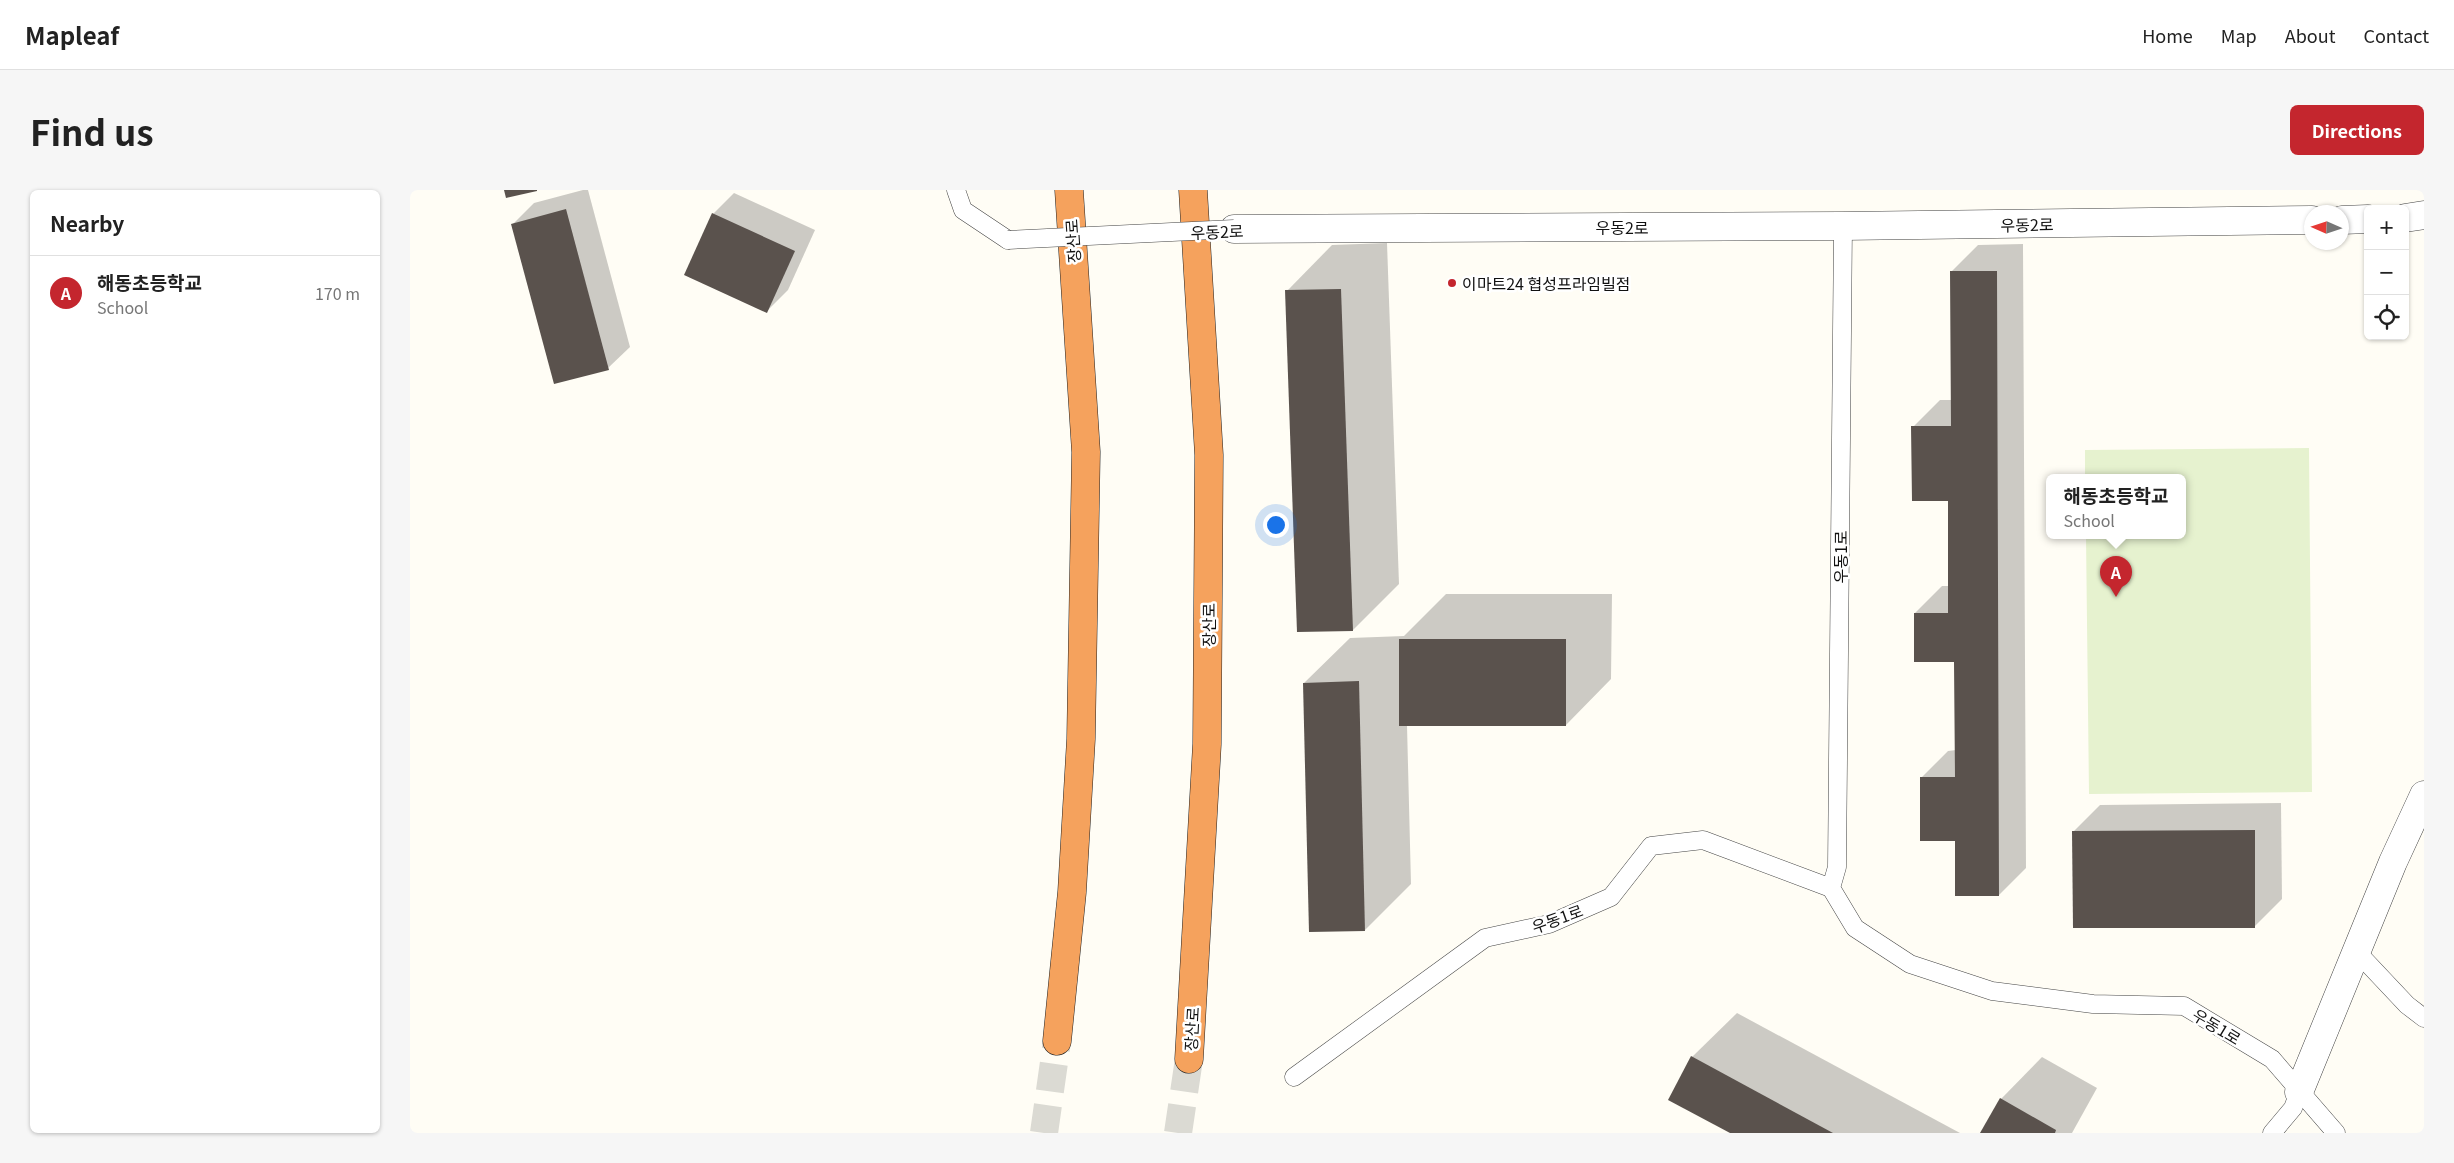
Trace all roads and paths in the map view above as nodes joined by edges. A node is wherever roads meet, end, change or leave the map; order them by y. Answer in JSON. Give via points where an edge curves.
{"nodes":[{"id":1,"x":956,"y":190,"type":"edge"},
{"id":2,"x":1069,"y":190,"type":"edge"},
{"id":3,"x":1194,"y":190,"type":"edge"},
{"id":4,"x":2424,"y":214,"type":"edge"},
{"id":5,"x":2409,"y":217,"type":"edge"},
{"id":6,"x":2364,"y":219,"type":"edge"},
{"id":7,"x":2304,"y":220,"type":"edge"},
{"id":8,"x":2349,"y":220,"type":"edge"},
{"id":9,"x":1843,"y":226,"type":"junction"},
{"id":10,"x":1234,"y":230,"type":"joint"},
{"id":11,"x":2424,"y":795,"type":"edge"},
{"id":12,"x":1831,"y":888,"type":"junction"},
{"id":13,"x":2358,"y":953,"type":"junction"},
{"id":14,"x":2424,"y":1018,"type":"edge"},
{"id":15,"x":1057,"y":1041,"type":"tunnel mouth"},
{"id":16,"x":1189,"y":1059,"type":"tunnel mouth"},
{"id":17,"x":1294,"y":1078,"type":"dead end"},
{"id":18,"x":2299,"y":1092,"type":"junction"},
{"id":19,"x":2272,"y":1133,"type":"edge"},
{"id":20,"x":2336,"y":1133,"type":"edge"}],
"edges":[{"from":1,"to":10,"type":"lane","name":"우동2로","bridge":true,"via":[[963,210],[1008,240]]},
{"from":2,"to":15,"type":"highway","name":"장산로","via":[[1086,452],[1081,739],[1072,892]]},
{"from":3,"to":16,"type":"highway","name":"장산로","via":[[1209,455],[1207,744]]},
{"from":4,"to":5,"type":"street"},
{"from":6,"to":8,"type":"street"},
{"from":7,"to":9,"type":"street","name":"우동2로"},
{"from":9,"to":10,"type":"street","name":"우동2로"},
{"from":9,"to":12,"type":"lane","name":"우동1로","via":[[1838,867]]},
{"from":11,"to":13,"type":"street"},
{"from":12,"to":17,"type":"lane","name":"우동1로","via":[[1702,840],[1651,846],[1611,897],[1549,924],[1484,938]]},
{"from":12,"to":18,"type":"lane","name":"우동1로","via":[[1855,928],[1910,964],[1992,991],[2094,1004],[2184,1006],[2272,1059]]},
{"from":13,"to":14,"type":"lane","via":[[2407,1005]]},
{"from":13,"to":18,"type":"street"},
{"from":18,"to":19,"type":"lane","via":[[2293,1108]]},
{"from":18,"to":20,"type":"lane","name":"우동1로"}]}
